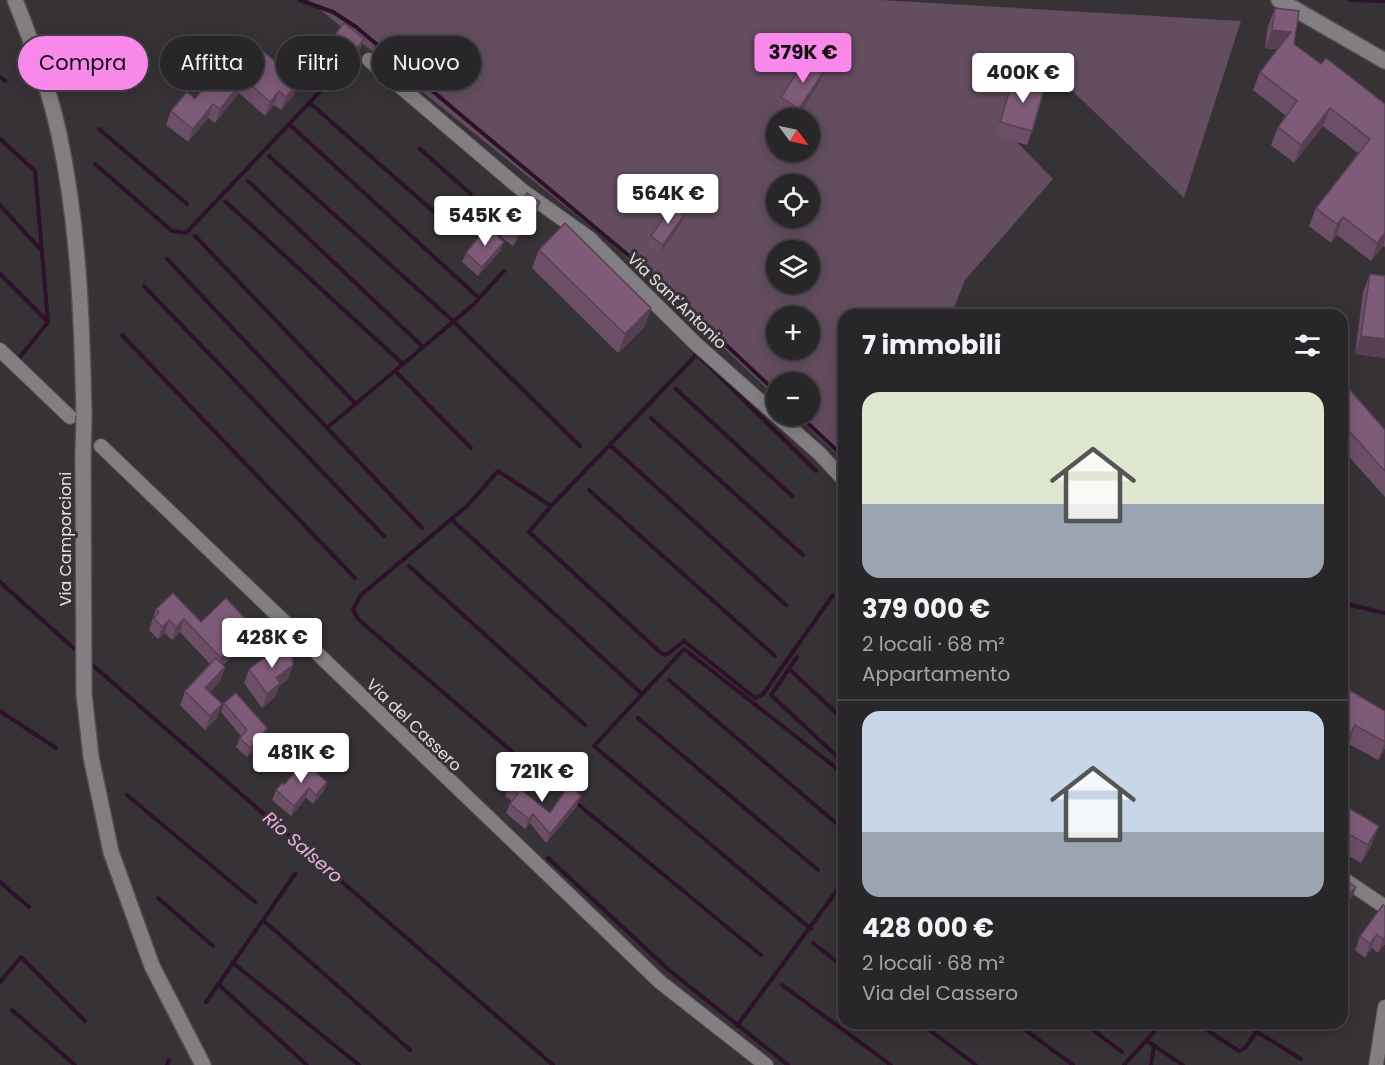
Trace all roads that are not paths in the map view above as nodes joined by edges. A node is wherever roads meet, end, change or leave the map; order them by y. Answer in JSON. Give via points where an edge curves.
{"nodes":[{"id":1,"x":15,"y":0,"type":"edge"},
{"id":2,"x":1279,"y":0,"type":"edge"},
{"id":3,"x":369,"y":60,"type":"dead end"},
{"id":4,"x":1385,"y":61,"type":"edge"},
{"id":5,"x":0,"y":350,"type":"edge"},
{"id":6,"x":77,"y":416,"type":"junction"},
{"id":7,"x":100,"y":446,"type":"dead end"},
{"id":8,"x":838,"y":474,"type":"edge"},
{"id":9,"x":1348,"y":882,"type":"edge"},
{"id":10,"x":1385,"y":907,"type":"edge"},
{"id":11,"x":1385,"y":1007,"type":"edge"},
{"id":12,"x":203,"y":1065,"type":"edge"},
{"id":13,"x":766,"y":1065,"type":"edge"},
{"id":14,"x":1376,"y":1065,"type":"edge"}],
"edges":[{"from":1,"to":6,"type":"main road","name":"Via Camporcioni","via":[[59,133],[73,220],[82,307]]},
{"from":2,"to":4,"type":"main road"},
{"from":3,"to":8,"type":"street","name":"Via Sant'Antonio","via":[[523,191],[589,238],[696,344]]},
{"from":5,"to":6,"type":"street"},
{"from":6,"to":12,"type":"main road","name":"Via Camporcioni","bridge":true,"via":[[83,455],[84,694],[91,757],[111,852],[152,966]]},
{"from":7,"to":13,"type":"street","name":"Via del Cassero","via":[[660,982]]},
{"from":9,"to":10,"type":"street"},
{"from":11,"to":14,"type":"street"}]}
